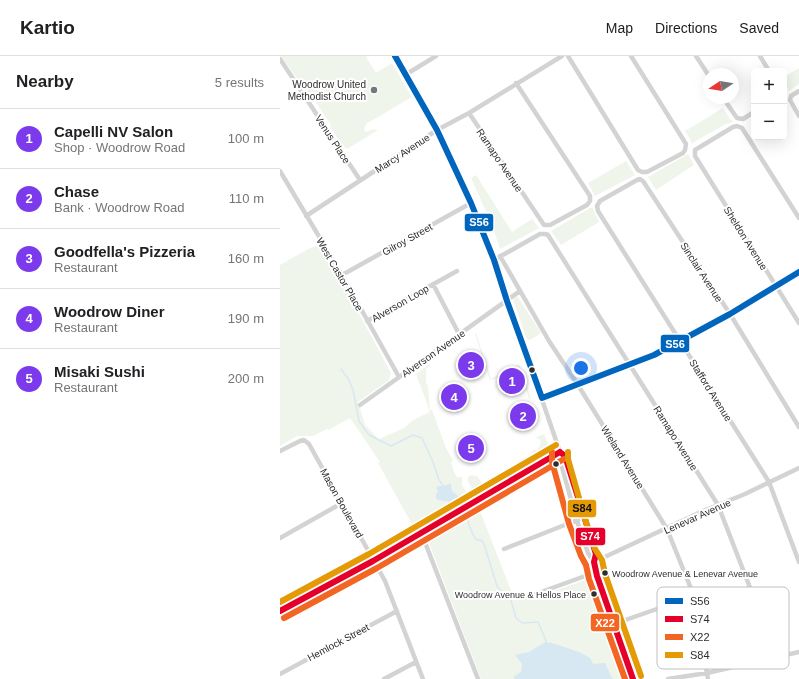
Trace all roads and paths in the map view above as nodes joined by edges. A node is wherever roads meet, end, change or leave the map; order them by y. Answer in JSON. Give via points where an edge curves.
{"nodes":[{"id":1,"x":395,"y":56,"type":"edge"},
{"id":2,"x":436,"y":56,"type":"edge"},
{"id":3,"x":562,"y":56,"type":"edge"},
{"id":4,"x":568,"y":56,"type":"edge"},
{"id":5,"x":631,"y":56,"type":"edge"},
{"id":6,"x":696,"y":56,"type":"edge"},
{"id":7,"x":760,"y":56,"type":"edge"},
{"id":8,"x":280,"y":59,"type":"edge"},
{"id":9,"x":704,"y":68,"type":"edge"},
{"id":10,"x":767,"y":68,"type":"edge"},
{"id":11,"x":405,"y":75,"type":"junction"},
{"id":12,"x":516,"y":83,"type":"junction"},
{"id":13,"x":799,"y":91,"type":"edge"},
{"id":14,"x":727,"y":104,"type":"edge"},
{"id":15,"x":469,"y":114,"type":"junction"},
{"id":16,"x":751,"y":114,"type":"edge"},
{"id":17,"x":799,"y":116,"type":"edge"},
{"id":18,"x":437,"y":130,"type":"junction"},
{"id":19,"x":280,"y":171,"type":"edge"},
{"id":20,"x":360,"y":180,"type":"junction"},
{"id":21,"x":642,"y":180,"type":"joint"},
{"id":22,"x":472,"y":203,"type":"junction"},
{"id":23,"x":306,"y":216,"type":"junction"},
{"id":24,"x":799,"y":218,"type":"edge"},
{"id":25,"x":500,"y":256,"type":"junction"},
{"id":26,"x":494,"y":260,"type":"junction"},
{"id":27,"x":457,"y":271,"type":"dead end"},
{"id":28,"x":799,"y":272,"type":"edge"},
{"id":29,"x":342,"y":275,"type":"junction"},
{"id":30,"x":433,"y":284,"type":"junction"},
{"id":31,"x":776,"y":286,"type":"junction"},
{"id":32,"x":520,"y":291,"type":"junction"},
{"id":33,"x":507,"y":301,"type":"junction"},
{"id":34,"x":730,"y":314,"type":"junction"},
{"id":35,"x":367,"y":322,"type":"junction"},
{"id":36,"x":799,"y":323,"type":"edge"},
{"id":37,"x":459,"y":334,"type":"junction"},
{"id":38,"x":680,"y":341,"type":"junction"},
{"id":39,"x":630,"y":365,"type":"junction"},
{"id":40,"x":399,"y":377,"type":"junction"},
{"id":41,"x":578,"y":385,"type":"junction"},
{"id":42,"x":542,"y":398,"type":"junction"},
{"id":43,"x":360,"y":405,"type":"dead end"},
{"id":44,"x":799,"y":427,"type":"edge"},
{"id":45,"x":280,"y":451,"type":"edge"},
{"id":46,"x":560,"y":452,"type":"junction"},
{"id":47,"x":799,"y":468,"type":"edge"},
{"id":48,"x":769,"y":482,"type":"junction"},
{"id":49,"x":342,"y":503,"type":"junction"},
{"id":50,"x":718,"y":505,"type":"junction"},
{"id":51,"x":586,"y":518,"type":"junction"},
{"id":52,"x":577,"y":521,"type":"junction"},
{"id":53,"x":667,"y":529,"type":"junction"},
{"id":54,"x":421,"y":532,"type":"junction"},
{"id":55,"x":280,"y":538,"type":"edge"},
{"id":56,"x":504,"y":549,"type":"dead end"},
{"id":57,"x":373,"y":561,"type":"junction"},
{"id":58,"x":594,"y":562,"type":"junction"},
{"id":59,"x":799,"y":562,"type":"edge"},
{"id":60,"x":596,"y":572,"type":"junction"},
{"id":61,"x":690,"y":587,"type":"edge"},
{"id":62,"x":750,"y":587,"type":"edge"},
{"id":63,"x":534,"y":595,"type":"dead end"},
{"id":64,"x":657,"y":609,"type":"edge"},
{"id":65,"x":280,"y":611,"type":"edge"},
{"id":66,"x":397,"y":611,"type":"junction"},
{"id":67,"x":614,"y":624,"type":"junction"},
{"id":68,"x":799,"y":652,"type":"edge"},
{"id":69,"x":789,"y":655,"type":"edge"},
{"id":70,"x":416,"y":662,"type":"junction"},
{"id":71,"x":706,"y":669,"type":"edge"},
{"id":72,"x":725,"y":669,"type":"edge"},
{"id":73,"x":707,"y":673,"type":"junction"},
{"id":74,"x":280,"y":674,"type":"edge"},
{"id":75,"x":384,"y":679,"type":"edge"},
{"id":76,"x":423,"y":679,"type":"edge"},
{"id":77,"x":478,"y":679,"type":"edge"},
{"id":78,"x":633,"y":679,"type":"edge"},
{"id":79,"x":668,"y":679,"type":"edge"},
{"id":80,"x":708,"y":679,"type":"edge"}],
"edges":[{"from":1,"to":11,"type":"street"},
{"from":2,"to":11,"type":"street"},
{"from":3,"to":12,"type":"street","name":"Marcy Avenue"},
{"from":4,"to":5,"type":"street","via":[[638,170],[649,172],[684,153],[685,140]]},
{"from":6,"to":9,"type":"street"},
{"from":7,"to":10,"type":"street"},
{"from":8,"to":20,"type":"street","name":"Venus Place"},
{"from":11,"to":18,"type":"street"},
{"from":12,"to":15,"type":"street","name":"Marcy Avenue"},
{"from":12,"to":15,"type":"street","name":"Ramapo Avenue","via":[[590,196],[590,201],[585,206],[550,225],[543,224]]},
{"from":13,"to":17,"type":"street","via":[[790,97],[790,103]]},
{"from":14,"to":16,"type":"street","via":[[735,117],[742,119]]},
{"from":15,"to":18,"type":"street","name":"Marcy Avenue"},
{"from":18,"to":20,"type":"street","name":"Marcy Avenue"},
{"from":18,"to":22,"type":"street"},
{"from":19,"to":23,"type":"street","name":"West Castor Place"},
{"from":20,"to":23,"type":"street","name":"Marcy Avenue"},
{"from":21,"to":34,"type":"street","name":"Sinclair Avenue"},
{"from":21,"to":38,"type":"street","name":"Stafford Avenue","via":[[637,180],[601,200],[597,204],[598,211]]},
{"from":22,"to":26,"type":"street"},
{"from":22,"to":29,"type":"street","name":"Gilroy Street"},
{"from":23,"to":29,"type":"street","name":"West Castor Place"},
{"from":24,"to":31,"type":"street","name":"Sheldon Avenue","via":[[742,128],[733,127],[694,151],[694,156]]},
{"from":25,"to":26,"type":"street"},
{"from":25,"to":32,"type":"street","name":"Wieland Avenue"},
{"from":25,"to":39,"type":"street","name":"Ramapo Avenue","via":[[540,234],[548,235]]},
{"from":26,"to":33,"type":"street"},
{"from":27,"to":30,"type":"street","name":"Alverson Loop"},
{"from":28,"to":31,"type":"street"},
{"from":29,"to":35,"type":"street","name":"West Castor Place"},
{"from":30,"to":35,"type":"street","name":"Alverson Loop"},
{"from":30,"to":37,"type":"street","name":"Alverson Loop"},
{"from":31,"to":34,"type":"street"},
{"from":31,"to":36,"type":"street","name":"Sheldon Avenue"},
{"from":32,"to":33,"type":"street","name":"Alverson Avenue"},
{"from":32,"to":41,"type":"street","name":"Wieland Avenue","via":[[548,341]]},
{"from":33,"to":37,"type":"street","name":"Alverson Avenue"},
{"from":33,"to":42,"type":"street"},
{"from":34,"to":38,"type":"street"},
{"from":34,"to":44,"type":"street","name":"Sinclair Avenue"},
{"from":35,"to":40,"type":"street","name":"West Castor Place"},
{"from":37,"to":40,"type":"street","name":"Alverson Avenue"},
{"from":38,"to":39,"type":"street"},
{"from":38,"to":48,"type":"street","name":"Stafford Avenue"},
{"from":39,"to":41,"type":"street"},
{"from":39,"to":50,"type":"street","name":"Ramapo Avenue"},
{"from":40,"to":43,"type":"street","name":"Alverson Avenue"},
{"from":41,"to":42,"type":"street"},
{"from":41,"to":53,"type":"street","name":"Wieland Avenue"},
{"from":42,"to":46,"type":"street"},
{"from":45,"to":49,"type":"street","name":"Mason Boulevard","via":[[304,440],[309,444]]},
{"from":46,"to":51,"type":"street","via":[[566,456]]},
{"from":46,"to":52,"type":"street"},
{"from":46,"to":54,"type":"street"},
{"from":47,"to":48,"type":"street","name":"Lenevar Avenue"},
{"from":48,"to":50,"type":"street","name":"Lenevar Avenue"},
{"from":48,"to":59,"type":"street","name":"Stafford Avenue"},
{"from":49,"to":55,"type":"street"},
{"from":49,"to":57,"type":"street","name":"Mason Boulevard"},
{"from":50,"to":53,"type":"street","name":"Lenevar Avenue"},
{"from":50,"to":62,"type":"street","name":"Ramapo Avenue"},
{"from":51,"to":52,"type":"street"},
{"from":51,"to":58,"type":"street","via":[[596,554]]},
{"from":52,"to":56,"type":"street"},
{"from":52,"to":58,"type":"street","via":[[588,554]]},
{"from":53,"to":58,"type":"street","name":"Lenevar Avenue"},
{"from":53,"to":61,"type":"street","name":"Wieland Avenue"},
{"from":54,"to":57,"type":"street"},
{"from":54,"to":77,"type":"street"},
{"from":57,"to":65,"type":"street"},
{"from":57,"to":66,"type":"street","name":"Mason Boulevard","via":[[385,581]]},
{"from":58,"to":60,"type":"street"},
{"from":60,"to":63,"type":"street"},
{"from":60,"to":67,"type":"street"},
{"from":64,"to":67,"type":"street"},
{"from":66,"to":70,"type":"street","name":"Mason Boulevard"},
{"from":66,"to":74,"type":"street","name":"Hemlock Street"},
{"from":67,"to":78,"type":"street"},
{"from":68,"to":69,"type":"street"},
{"from":70,"to":75,"type":"street"},
{"from":70,"to":76,"type":"street","name":"Mason Boulevard"},
{"from":71,"to":73,"type":"street","name":"Wieland Avenue"},
{"from":72,"to":73,"type":"street"},
{"from":73,"to":79,"type":"street"},
{"from":73,"to":80,"type":"street","name":"Wieland Avenue"}]}
